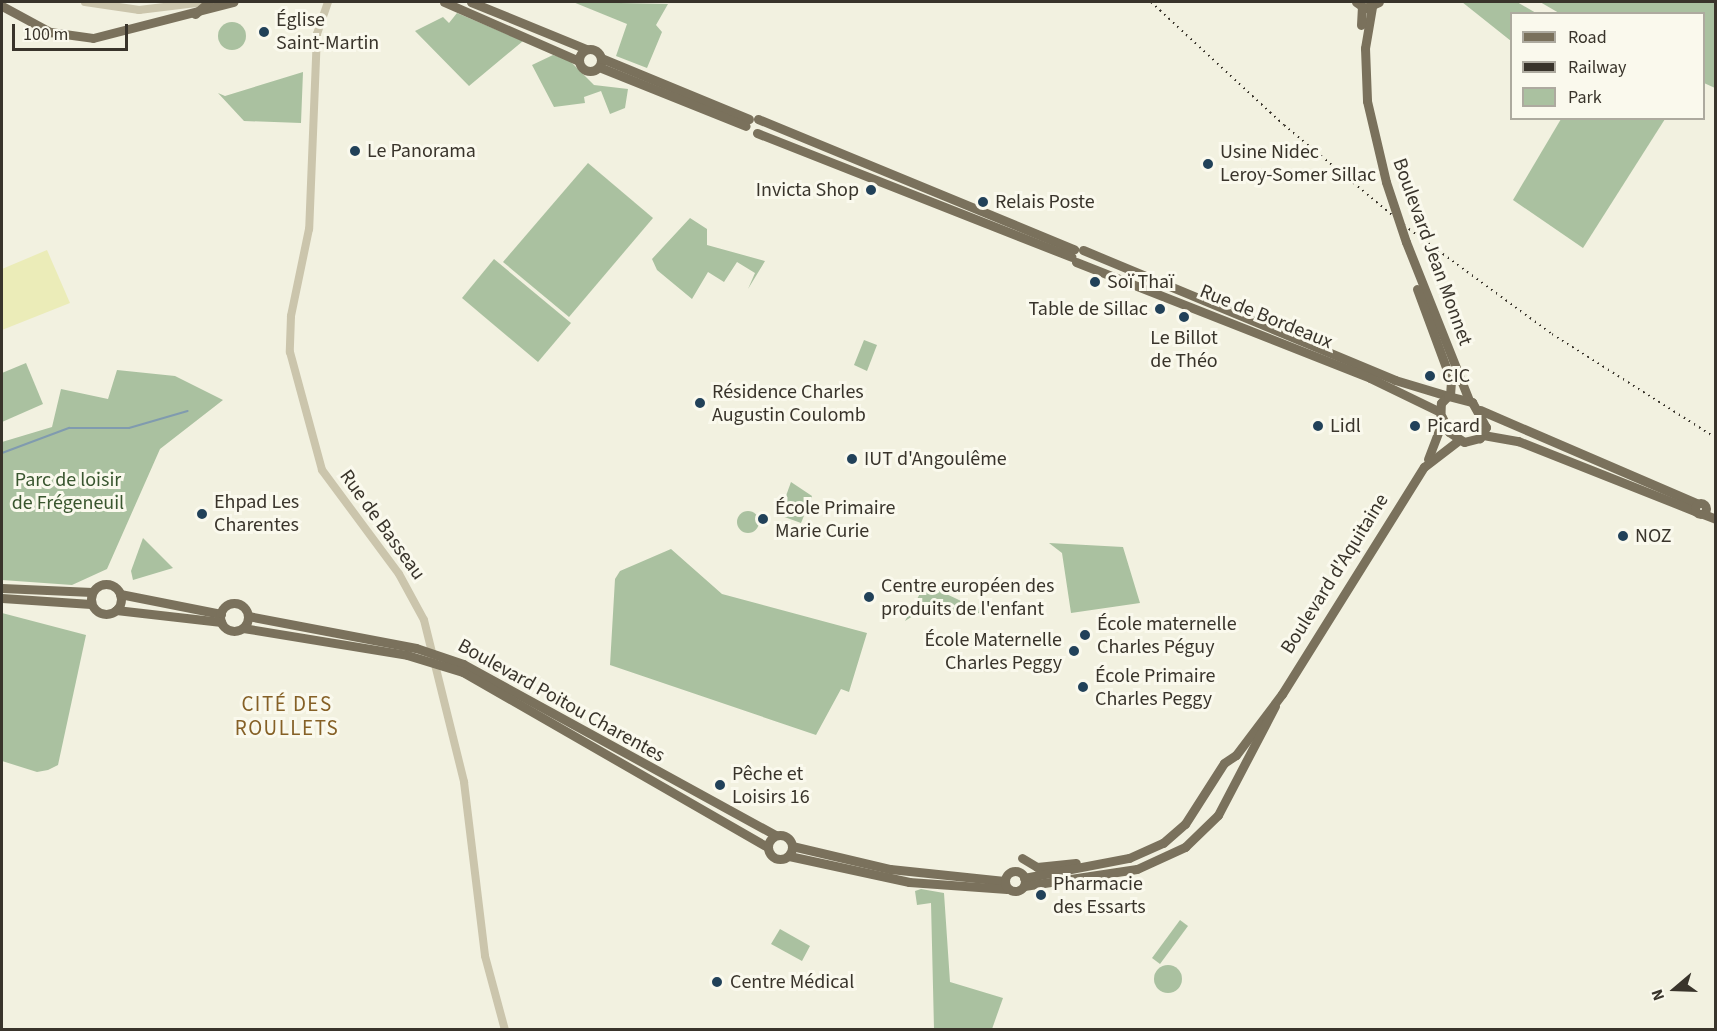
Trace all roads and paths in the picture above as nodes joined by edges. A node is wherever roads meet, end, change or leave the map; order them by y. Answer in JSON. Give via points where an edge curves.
{"nodes":[{"id":1,"x":85,"y":2,"type":"edge"},
{"id":2,"x":207,"y":2,"type":"edge"},
{"id":3,"x":233,"y":2,"type":"edge"},
{"id":4,"x":328,"y":2,"type":"edge"},
{"id":5,"x":444,"y":2,"type":"edge"},
{"id":6,"x":471,"y":2,"type":"edge"},
{"id":7,"x":190,"y":3,"type":"junction"},
{"id":8,"x":1359,"y":4,"type":"edge"},
{"id":9,"x":1376,"y":4,"type":"edge"},
{"id":10,"x":2,"y":6,"type":"edge"},
{"id":11,"x":195,"y":14,"type":"junction"},
{"id":12,"x":586,"y":49,"type":"junction"},
{"id":13,"x":579,"y":61,"type":"junction"},
{"id":14,"x":600,"y":63,"type":"junction"},
{"id":15,"x":751,"y":121,"type":"junction"},
{"id":16,"x":757,"y":133,"type":"junction"},
{"id":17,"x":1383,"y":181,"type":"junction"},
{"id":18,"x":1402,"y":239,"type":"junction"},
{"id":19,"x":1076,"y":254,"type":"junction"},
{"id":20,"x":1449,"y":396,"type":"junction"},
{"id":21,"x":1469,"y":400,"type":"junction"},
{"id":22,"x":1480,"y":410,"type":"junction"},
{"id":23,"x":1441,"y":415,"type":"junction"},
{"id":24,"x":1483,"y":435,"type":"junction"},
{"id":25,"x":1459,"y":440,"type":"junction"},
{"id":26,"x":1424,"y":467,"type":"junction"},
{"id":27,"x":1704,"y":510,"type":"edge"},
{"id":28,"x":1716,"y":519,"type":"edge"},
{"id":29,"x":2,"y":588,"type":"edge"},
{"id":30,"x":92,"y":592,"type":"junction"},
{"id":31,"x":120,"y":594,"type":"junction"},
{"id":32,"x":2,"y":598,"type":"edge"},
{"id":33,"x":92,"y":604,"type":"junction"},
{"id":34,"x":116,"y":610,"type":"junction"},
{"id":35,"x":248,"y":615,"type":"junction"},
{"id":36,"x":221,"y":618,"type":"junction"},
{"id":37,"x":243,"y":628,"type":"junction"},
{"id":38,"x":463,"y":668,"type":"junction"},
{"id":39,"x":1277,"y":700,"type":"junction"},
{"id":40,"x":1232,"y":758,"type":"junction"},
{"id":41,"x":1244,"y":769,"type":"junction"},
{"id":42,"x":1195,"y":813,"type":"junction"},
{"id":43,"x":1211,"y":823,"type":"junction"},
{"id":44,"x":775,"y":835,"type":"junction"},
{"id":45,"x":792,"y":846,"type":"junction"},
{"id":46,"x":767,"y":847,"type":"junction"},
{"id":47,"x":789,"y":856,"type":"junction"},
{"id":48,"x":1022,"y":858,"type":"dead end"},
{"id":49,"x":1087,"y":866,"type":"junction"},
{"id":50,"x":1024,"y":882,"type":"junction"},
{"id":51,"x":1006,"y":885,"type":"junction"},
{"id":52,"x":505,"y":1029,"type":"edge"}],
"edges":[{"from":1,"to":7,"type":"street","via":[[121,9]]},
{"from":2,"to":7,"type":"street"},
{"from":2,"to":11,"type":"main road"},
{"from":3,"to":11,"type":"main road"},
{"from":4,"to":52,"type":"street","name":"Rue de Basseau","via":[[317,33],[312,190],[291,316],[292,363],[322,470],[404,581],[424,620],[464,782],[485,956]]},
{"from":5,"to":13,"type":"main road"},
{"from":6,"to":12,"type":"main road"},
{"from":7,"to":11,"type":"street"},
{"from":8,"to":9,"type":"main road"},
{"from":8,"to":17,"type":"main road","via":[[1362,102]]},
{"from":9,"to":17,"type":"main road","name":"Boulevard Jean Monnet","via":[[1365,48],[1367,101]]},
{"from":10,"to":11,"type":"main road","via":[[25,22],[73,38],[111,36]]},
{"from":12,"to":13,"type":"main road"},
{"from":12,"to":14,"type":"main road","via":[[596,50]]},
{"from":13,"to":14,"type":"main road","via":[[587,70]]},
{"from":14,"to":15,"type":"main road","name":"Rue de Bordeaux"},
{"from":15,"to":16,"type":"main road","name":"Rue de Bordeaux"},
{"from":15,"to":16,"type":"main road","via":[[762,126]]},
{"from":15,"to":19,"type":"main road","name":"Rue de Bordeaux"},
{"from":16,"to":19,"type":"main road","name":"Rue de Bordeaux"},
{"from":17,"to":18,"type":"main road"},
{"from":18,"to":20,"type":"main road","via":[[1452,381]]},
{"from":18,"to":21,"type":"main road","name":"Boulevard Jean Monnet"},
{"from":19,"to":20,"type":"main road","name":"Rue de Bordeaux","via":[[1395,380]]},
{"from":19,"to":23,"type":"main road","name":"Rue de Bordeaux","via":[[1370,378]]},
{"from":20,"to":21,"type":"main road"},
{"from":20,"to":23,"type":"main road"},
{"from":21,"to":22,"type":"main road"},
{"from":22,"to":24,"type":"main road","via":[[1486,423]]},
{"from":22,"to":27,"type":"main road"},
{"from":23,"to":25,"type":"main road"},
{"from":23,"to":26,"type":"main road","name":"Boulevard d'Aquitaine"},
{"from":24,"to":25,"type":"main road","via":[[1474,441]]},
{"from":24,"to":27,"type":"main road","via":[[1518,441]]},
{"from":25,"to":26,"type":"main road","name":"Boulevard d'Aquitaine"},
{"from":26,"to":39,"type":"main road","name":"Boulevard d'Aquitaine"},
{"from":27,"to":28,"type":"main road"},
{"from":29,"to":30,"type":"main road"},
{"from":30,"to":31,"type":"main road","via":[[108,584]]},
{"from":30,"to":33,"type":"main road"},
{"from":31,"to":34,"type":"main road"},
{"from":31,"to":36,"type":"main road"},
{"from":32,"to":33,"type":"main road"},
{"from":33,"to":34,"type":"main road","via":[[101,614]]},
{"from":34,"to":36,"type":"main road"},
{"from":35,"to":36,"type":"main road","name":"Boulevard Poitou Charentes","via":[[236,604]]},
{"from":35,"to":37,"type":"main road"},
{"from":35,"to":38,"type":"main road","name":"Boulevard Poitou Charentes","bridge":true,"via":[[416,648]]},
{"from":36,"to":37,"type":"main road","name":"Boulevard Poitou Charentes","via":[[232,631]]},
{"from":37,"to":38,"type":"main road","name":"Boulevard Poitou Charentes","bridge":true},
{"from":38,"to":44,"type":"main road","name":"Boulevard Poitou Charentes"},
{"from":38,"to":46,"type":"main road","name":"Boulevard Poitou Charentes"},
{"from":39,"to":40,"type":"main road","name":"Boulevard d'Aquitaine"},
{"from":39,"to":41,"type":"main road","name":"Boulevard d'Aquitaine"},
{"from":40,"to":41,"type":"main road"},
{"from":40,"to":42,"type":"main road","name":"Boulevard d'Aquitaine","via":[[1224,763]]},
{"from":41,"to":43,"type":"main road","name":"Boulevard d'Aquitaine"},
{"from":42,"to":43,"type":"main road","via":[[1200,821]]},
{"from":42,"to":49,"type":"main road","name":"Boulevard d'Aquitaine","via":[[1163,843],[1129,858]]},
{"from":43,"to":50,"type":"main road","name":"Boulevard d'Aquitaine","via":[[1185,848],[1154,864]]},
{"from":44,"to":45,"type":"main road","via":[[787,837]]},
{"from":44,"to":46,"type":"main road"},
{"from":45,"to":47,"type":"main road"},
{"from":45,"to":51,"type":"main road","via":[[891,869]]},
{"from":46,"to":47,"type":"main road","via":[[774,858]]},
{"from":47,"to":51,"type":"main road","via":[[909,882]]},
{"from":48,"to":49,"type":"main road","via":[[1037,867]]},
{"from":49,"to":50,"type":"main road"},
{"from":50,"to":51,"type":"main road","via":[[1016,892]]},
{"from":50,"to":51,"type":"main road","via":[[1012,871]]}]}
